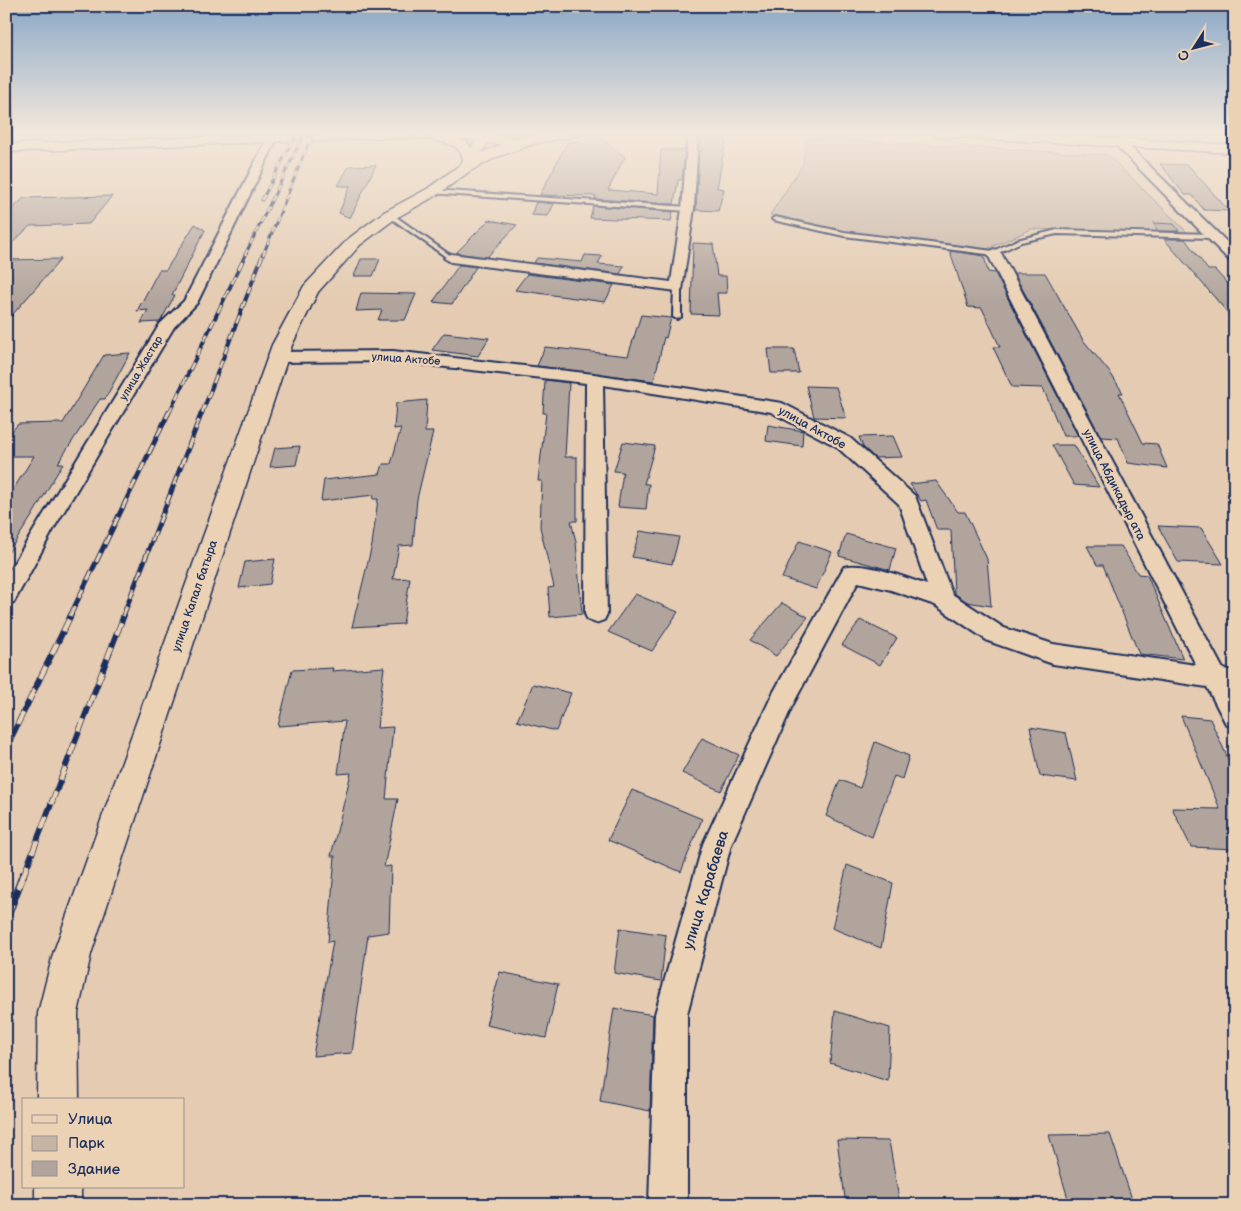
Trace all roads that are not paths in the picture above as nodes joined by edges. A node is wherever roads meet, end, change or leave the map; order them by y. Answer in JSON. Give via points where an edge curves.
{"nodes":[{"id":1,"x":253,"y":189,"type":"edge"},
{"id":2,"x":436,"y":189,"type":"edge"},
{"id":3,"x":689,"y":189,"type":"edge"},
{"id":4,"x":1166,"y":189,"type":"edge"},
{"id":5,"x":432,"y":192,"type":"junction"},
{"id":6,"x":688,"y":209,"type":"junction"},
{"id":7,"x":390,"y":215,"type":"junction"},
{"id":8,"x":775,"y":219,"type":"dead end"},
{"id":9,"x":1213,"y":236,"type":"junction"},
{"id":10,"x":994,"y":253,"type":"junction"},
{"id":11,"x":451,"y":258,"type":"joint"},
{"id":12,"x":1235,"y":258,"type":"edge"},
{"id":13,"x":677,"y":287,"type":"junction"},
{"id":14,"x":677,"y":317,"type":"dead end"},
{"id":15,"x":277,"y":357,"type":"junction"},
{"id":16,"x":594,"y":379,"type":"junction"},
{"id":17,"x":6,"y":596,"type":"edge"},
{"id":18,"x":943,"y":599,"type":"junction"},
{"id":19,"x":596,"y":614,"type":"dead end"},
{"id":20,"x":1225,"y":680,"type":"edge"},
{"id":21,"x":1235,"y":716,"type":"edge"},
{"id":22,"x":58,"y":1098,"type":"edge"},
{"id":23,"x":58,"y":1188,"type":"edge"},
{"id":24,"x":58,"y":1205,"type":"edge"},
{"id":25,"x":668,"y":1205,"type":"edge"}],
"edges":[{"from":1,"to":17,"type":"street","name":"улица Жастар","via":[[190,303],[168,324]]},
{"from":2,"to":5,"type":"main road","name":"улица Капал батыра"},
{"from":3,"to":6,"type":"street"},
{"from":4,"to":9,"type":"street"},
{"from":5,"to":6,"type":"lane"},
{"from":5,"to":7,"type":"main road","name":"улица Капал батыра"},
{"from":6,"to":13,"type":"street"},
{"from":7,"to":11,"type":"lane"},
{"from":7,"to":15,"type":"main road","name":"улица Капал батыра","via":[[354,242],[310,290]]},
{"from":8,"to":10,"type":"lane","via":[[844,234]]},
{"from":9,"to":10,"type":"lane","via":[[1057,232],[1019,241]]},
{"from":9,"to":12,"type":"street"},
{"from":10,"to":20,"type":"street","name":"улица Абдикадыр ата"},
{"from":11,"to":13,"type":"street"},
{"from":13,"to":14,"type":"lane"},
{"from":15,"to":16,"type":"street","name":"улица Актобе","via":[[393,356]]},
{"from":15,"to":22,"type":"main road","name":"улица Капал батыра","via":[[72,954],[58,1013]]},
{"from":16,"to":18,"type":"street","name":"улица Актобе","via":[[776,407],[843,442],[908,501]]},
{"from":16,"to":19,"type":"street"},
{"from":18,"to":20,"type":"street","via":[[996,635],[1053,654]]},
{"from":18,"to":25,"type":"street","name":"улица Карабаева","via":[[893,582],[852,573],[781,702],[717,844],[671,1014]]},
{"from":20,"to":21,"type":"street","name":"улица Абдикадыр ата"},
{"from":23,"to":24,"type":"main road"}]}
